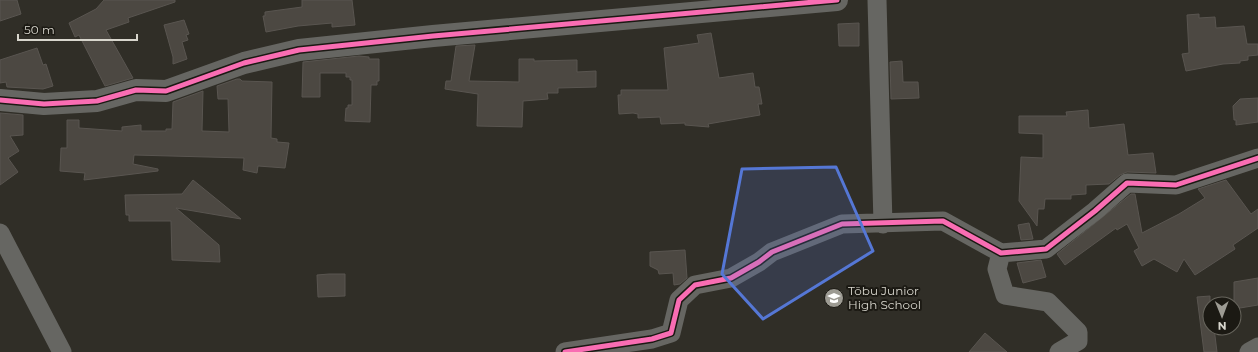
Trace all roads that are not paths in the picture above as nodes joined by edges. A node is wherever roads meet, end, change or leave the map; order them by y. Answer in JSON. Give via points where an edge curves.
{"nodes":[{"id":1,"x":837,"y":0,"type":"edge"},
{"id":2,"x":877,"y":0,"type":"edge"},
{"id":3,"x":768,"y":3,"type":"edge"},
{"id":4,"x":0,"y":100,"type":"edge"},
{"id":5,"x":1258,"y":158,"type":"edge"},
{"id":6,"x":883,"y":224,"type":"junction"},
{"id":7,"x":0,"y":233,"type":"edge"},
{"id":8,"x":1001,"y":253,"type":"junction"},
{"id":9,"x":1258,"y":347,"type":"edge"},
{"id":10,"x":62,"y":352,"type":"edge"},
{"id":11,"x":565,"y":352,"type":"edge"},
{"id":12,"x":1059,"y":352,"type":"edge"},
{"id":13,"x":1249,"y":352,"type":"edge"}],
"edges":[{"from":1,"to":3,"type":"street"},
{"from":2,"to":6,"type":"street"},
{"from":3,"to":4,"type":"street","via":[[300,50],[244,63],[166,91],[136,90],[97,101],[44,104]]},
{"from":5,"to":8,"type":"street","via":[[1176,185],[1128,183],[1046,249]]},
{"from":6,"to":8,"type":"street","via":[[943,222]]},
{"from":6,"to":11,"type":"street","via":[[842,224],[772,252],[731,278],[695,285],[679,300],[671,333],[652,339]]},
{"from":7,"to":10,"type":"street"},
{"from":8,"to":12,"type":"street","via":[[997,269],[1005,295],[1048,302],[1078,332],[1078,340]]},
{"from":9,"to":13,"type":"street"}]}
